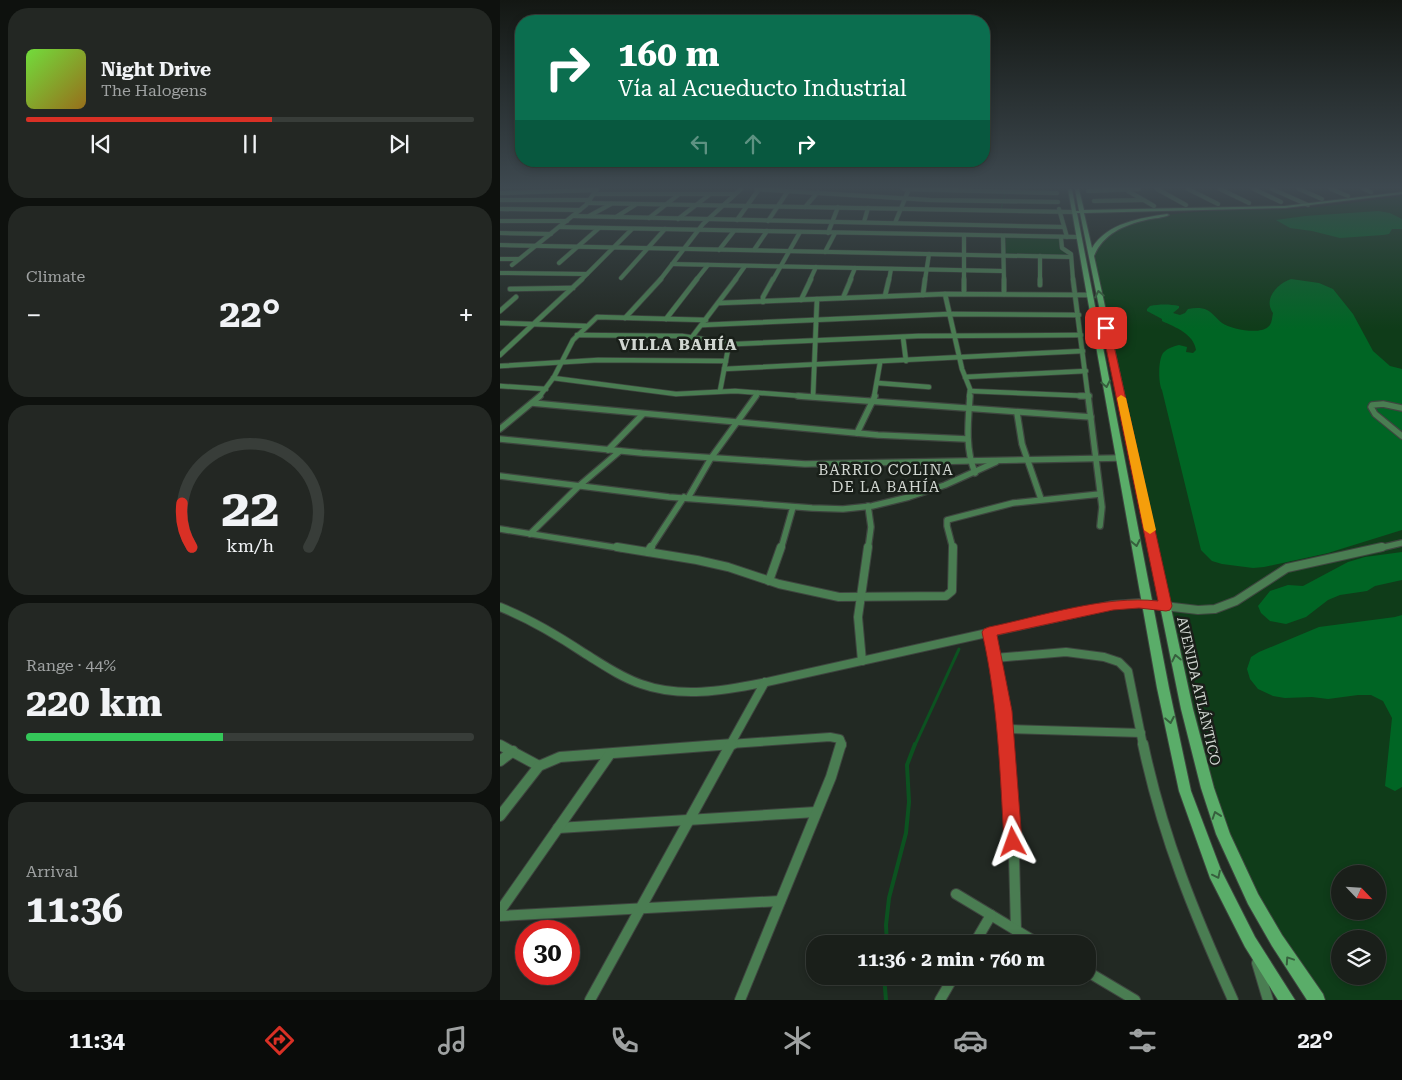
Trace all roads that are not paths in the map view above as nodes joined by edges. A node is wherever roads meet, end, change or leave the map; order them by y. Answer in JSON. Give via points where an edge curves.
{"nodes":[{"id":1,"x":964,"y":235,"type":"edge"},
{"id":2,"x":550,"y":236,"type":"edge"},
{"id":3,"x":591,"y":236,"type":"edge"},
{"id":4,"x":624,"y":236,"type":"edge"},
{"id":5,"x":659,"y":236,"type":"edge"},
{"id":6,"x":695,"y":236,"type":"edge"},
{"id":7,"x":731,"y":236,"type":"edge"},
{"id":8,"x":764,"y":236,"type":"edge"},
{"id":9,"x":798,"y":236,"type":"edge"},
{"id":10,"x":835,"y":236,"type":"edge"},
{"id":11,"x":990,"y":236,"type":"edge"},
{"id":12,"x":1003,"y":236,"type":"junction"},
{"id":13,"x":1078,"y":236,"type":"joint"},
{"id":14,"x":1084,"y":236,"type":"edge"},
{"id":15,"x":1107,"y":236,"type":"edge"},
{"id":16,"x":1064,"y":237,"type":"junction"},
{"id":17,"x":500,"y":245,"type":"edge"},
{"id":18,"x":536,"y":246,"type":"junction"},
{"id":19,"x":578,"y":247,"type":"junction"},
{"id":20,"x":612,"y":248,"type":"junction"},
{"id":21,"x":649,"y":248,"type":"junction"},
{"id":22,"x":684,"y":249,"type":"junction"},
{"id":23,"x":720,"y":250,"type":"junction"},
{"id":24,"x":754,"y":250,"type":"junction"},
{"id":25,"x":790,"y":251,"type":"junction"},
{"id":26,"x":826,"y":252,"type":"junction"},
{"id":27,"x":929,"y":254,"type":"junction"},
{"id":28,"x":964,"y":254,"type":"junction"},
{"id":29,"x":1002,"y":255,"type":"junction"},
{"id":30,"x":1040,"y":256,"type":"junction"},
{"id":31,"x":1071,"y":257,"type":"junction"},
{"id":32,"x":1091,"y":257,"type":"junction"},
{"id":33,"x":500,"y":258,"type":"edge"},
{"id":34,"x":519,"y":259,"type":"junction"},
{"id":35,"x":559,"y":263,"type":"dead end"},
{"id":36,"x":672,"y":264,"type":"junction"},
{"id":37,"x":512,"y":265,"type":"dead end"},
{"id":38,"x":708,"y":265,"type":"junction"},
{"id":39,"x":745,"y":266,"type":"junction"},
{"id":40,"x":781,"y":266,"type":"junction"},
{"id":41,"x":816,"y":267,"type":"junction"},
{"id":42,"x":855,"y":268,"type":"junction"},
{"id":43,"x":891,"y":269,"type":"junction"},
{"id":44,"x":926,"y":269,"type":"junction"},
{"id":45,"x":963,"y":270,"type":"junction"},
{"id":46,"x":1002,"y":270,"type":"junction"},
{"id":47,"x":500,"y":273,"type":"edge"},
{"id":48,"x":587,"y":274,"type":"junction"},
{"id":49,"x":621,"y":278,"type":"dead end"},
{"id":50,"x":1040,"y":284,"type":"dead end"},
{"id":51,"x":510,"y":288,"type":"dead end"},
{"id":52,"x":574,"y":288,"type":"junction"},
{"id":53,"x":945,"y":294,"type":"junction"},
{"id":54,"x":964,"y":294,"type":"junction"},
{"id":55,"x":1004,"y":294,"type":"junction"},
{"id":56,"x":923,"y":295,"type":"junction"},
{"id":57,"x":1076,"y":295,"type":"junction"},
{"id":58,"x":1090,"y":295,"type":"junction"},
{"id":59,"x":885,"y":296,"type":"junction"},
{"id":60,"x":516,"y":297,"type":"dead end"},
{"id":61,"x":843,"y":298,"type":"junction"},
{"id":62,"x":817,"y":299,"type":"junction"},
{"id":63,"x":801,"y":300,"type":"junction"},
{"id":64,"x":763,"y":302,"type":"junction"},
{"id":65,"x":719,"y":303,"type":"junction"},
{"id":66,"x":500,"y":311,"type":"edge"},
{"id":67,"x":949,"y":314,"type":"junction"},
{"id":68,"x":1079,"y":315,"type":"junction"},
{"id":69,"x":625,"y":318,"type":"junction"},
{"id":70,"x":666,"y":319,"type":"junction"},
{"id":71,"x":817,"y":319,"type":"junction"},
{"id":72,"x":706,"y":320,"type":"junction"},
{"id":73,"x":500,"y":323,"type":"edge"},
{"id":74,"x":534,"y":323,"type":"junction"},
{"id":75,"x":702,"y":325,"type":"junction"},
{"id":76,"x":586,"y":326,"type":"junction"},
{"id":77,"x":577,"y":335,"type":"junction"},
{"id":78,"x":955,"y":335,"type":"junction"},
{"id":79,"x":1081,"y":335,"type":"junction"},
{"id":80,"x":692,"y":337,"type":"junction"},
{"id":81,"x":903,"y":337,"type":"junction"},
{"id":82,"x":815,"y":342,"type":"junction"},
{"id":83,"x":729,"y":344,"type":"junction"},
{"id":84,"x":1083,"y":351,"type":"junction"},
{"id":85,"x":500,"y":356,"type":"edge"},
{"id":86,"x":961,"y":358,"type":"junction"},
{"id":87,"x":726,"y":361,"type":"junction"},
{"id":88,"x":906,"y":361,"type":"junction"},
{"id":89,"x":561,"y":362,"type":"junction"},
{"id":90,"x":880,"y":362,"type":"junction"},
{"id":91,"x":500,"y":366,"type":"edge"},
{"id":92,"x":815,"y":366,"type":"junction"},
{"id":93,"x":724,"y":369,"type":"junction"},
{"id":94,"x":1086,"y":371,"type":"junction"},
{"id":95,"x":965,"y":377,"type":"junction"},
{"id":96,"x":553,"y":378,"type":"junction"},
{"id":97,"x":878,"y":383,"type":"junction"},
{"id":98,"x":500,"y":386,"type":"edge"},
{"id":99,"x":929,"y":387,"type":"dead end"},
{"id":100,"x":546,"y":388,"type":"junction"},
{"id":101,"x":720,"y":391,"type":"junction"},
{"id":102,"x":970,"y":391,"type":"junction"},
{"id":103,"x":758,"y":393,"type":"junction"},
{"id":104,"x":1089,"y":396,"type":"junction"},
{"id":105,"x":813,"y":397,"type":"junction"},
{"id":106,"x":873,"y":401,"type":"junction"},
{"id":107,"x":532,"y":404,"type":"junction"},
{"id":108,"x":1402,"y":408,"type":"edge"},
{"id":109,"x":968,"y":409,"type":"junction"},
{"id":110,"x":1017,"y":413,"type":"junction"},
{"id":111,"x":643,"y":414,"type":"junction"},
{"id":112,"x":1092,"y":417,"type":"junction"},
{"id":113,"x":736,"y":422,"type":"junction"},
{"id":114,"x":500,"y":429,"type":"edge"},
{"id":115,"x":857,"y":433,"type":"junction"},
{"id":116,"x":1402,"y":436,"type":"edge"},
{"id":117,"x":500,"y":439,"type":"edge"},
{"id":118,"x":967,"y":439,"type":"junction"},
{"id":119,"x":608,"y":450,"type":"junction"},
{"id":120,"x":620,"y":451,"type":"junction"},
{"id":121,"x":1097,"y":457,"type":"junction"},
{"id":122,"x":711,"y":458,"type":"junction"},
{"id":123,"x":1120,"y":458,"type":"junction"},
{"id":124,"x":1027,"y":459,"type":"junction"},
{"id":125,"x":998,"y":461,"type":"junction"},
{"id":126,"x":970,"y":462,"type":"junction"},
{"id":127,"x":976,"y":473,"type":"junction"},
{"id":128,"x":500,"y":476,"type":"edge"},
{"id":129,"x":580,"y":485,"type":"junction"},
{"id":130,"x":1100,"y":494,"type":"junction"},
{"id":131,"x":686,"y":497,"type":"junction"},
{"id":132,"x":1041,"y":498,"type":"junction"},
{"id":133,"x":868,"y":506,"type":"junction"},
{"id":134,"x":793,"y":507,"type":"junction"},
{"id":135,"x":1100,"y":526,"type":"dead end"},
{"id":136,"x":500,"y":529,"type":"edge"},
{"id":137,"x":530,"y":534,"type":"junction"},
{"id":138,"x":1402,"y":543,"type":"edge"},
{"id":139,"x":648,"y":552,"type":"junction"},
{"id":140,"x":769,"y":581,"type":"junction"},
{"id":141,"x":861,"y":598,"type":"junction"},
{"id":142,"x":1148,"y":604,"type":"junction"},
{"id":143,"x":1166,"y":606,"type":"junction"},
{"id":144,"x":500,"y":607,"type":"edge"},
{"id":145,"x":989,"y":632,"type":"junction"},
{"id":146,"x":995,"y":658,"type":"junction"},
{"id":147,"x":862,"y":661,"type":"junction"},
{"id":148,"x":765,"y":682,"type":"junction"},
{"id":149,"x":1006,"y":729,"type":"junction"},
{"id":150,"x":1142,"y":733,"type":"junction"},
{"id":151,"x":731,"y":743,"type":"junction"},
{"id":152,"x":500,"y":745,"type":"edge"},
{"id":153,"x":512,"y":751,"type":"junction"},
{"id":154,"x":610,"y":754,"type":"junction"},
{"id":155,"x":500,"y":761,"type":"edge"},
{"id":156,"x":540,"y":766,"type":"junction"},
{"id":157,"x":816,"y":812,"type":"junction"},
{"id":158,"x":500,"y":816,"type":"edge"},
{"id":159,"x":689,"y":820,"type":"junction"},
{"id":160,"x":558,"y":828,"type":"junction"},
{"id":161,"x":956,"y":894,"type":"dead end"},
{"id":162,"x":780,"y":900,"type":"junction"},
{"id":163,"x":639,"y":910,"type":"junction"},
{"id":164,"x":500,"y":912,"type":"edge"},
{"id":165,"x":991,"y":915,"type":"junction"},
{"id":166,"x":500,"y":916,"type":"edge"},
{"id":167,"x":1016,"y":930,"type":"junction"},
{"id":168,"x":979,"y":935,"type":"edge"},
{"id":169,"x":1024,"y":935,"type":"edge"},
{"id":170,"x":1250,"y":942,"type":"junction"},
{"id":171,"x":1096,"y":977,"type":"edge"},
{"id":172,"x":949,"y":985,"type":"edge"},
{"id":173,"x":590,"y":1000,"type":"edge"},
{"id":174,"x":740,"y":1000,"type":"edge"},
{"id":175,"x":940,"y":1000,"type":"edge"},
{"id":176,"x":1135,"y":1000,"type":"edge"},
{"id":177,"x":1233,"y":1000,"type":"edge"},
{"id":178,"x":1268,"y":1000,"type":"edge"},
{"id":179,"x":1287,"y":1000,"type":"edge"},
{"id":180,"x":1317,"y":1000,"type":"edge"}],
"edges":[{"from":1,"to":28,"type":"street"},
{"from":2,"to":18,"type":"street"},
{"from":3,"to":19,"type":"street"},
{"from":4,"to":20,"type":"street"},
{"from":5,"to":21,"type":"street"},
{"from":6,"to":22,"type":"street"},
{"from":7,"to":23,"type":"street"},
{"from":8,"to":24,"type":"street"},
{"from":9,"to":25,"type":"street"},
{"from":10,"to":26,"type":"street"},
{"from":11,"to":12,"type":"street"},
{"from":12,"to":16,"type":"street"},
{"from":12,"to":29,"type":"street"},
{"from":13,"to":16,"type":"street"},
{"from":13,"to":58,"type":"main road","name":"AVENIDA ATLÁNTICO"},
{"from":14,"to":32,"type":"main road","name":"AVENIDA ATLÁNTICO"},
{"from":15,"to":32,"type":"main road","via":[[1096,244]]},
{"from":16,"to":31,"type":"street","via":[[1062,248]]},
{"from":17,"to":18,"type":"street"},
{"from":18,"to":19,"type":"street"},
{"from":18,"to":34,"type":"street"},
{"from":19,"to":20,"type":"street"},
{"from":19,"to":35,"type":"street"},
{"from":20,"to":21,"type":"street"},
{"from":20,"to":48,"type":"street"},
{"from":21,"to":22,"type":"street"},
{"from":21,"to":49,"type":"street"},
{"from":22,"to":23,"type":"street"},
{"from":22,"to":36,"type":"street"},
{"from":23,"to":24,"type":"street"},
{"from":24,"to":25,"type":"street"},
{"from":25,"to":26,"type":"street"},
{"from":25,"to":40,"type":"street"},
{"from":26,"to":27,"type":"street"},
{"from":27,"to":28,"type":"street"},
{"from":27,"to":44,"type":"street"},
{"from":28,"to":29,"type":"street"},
{"from":28,"to":45,"type":"street"},
{"from":29,"to":30,"type":"street"},
{"from":29,"to":46,"type":"street"},
{"from":30,"to":31,"type":"street"},
{"from":30,"to":50,"type":"street"},
{"from":31,"to":57,"type":"street"},
{"from":143,"to":32,"type":"main road","name":"AVENIDA ATLÁNTICO","one_way":true},
{"from":33,"to":34,"type":"street"},
{"from":34,"to":37,"type":"street"},
{"from":36,"to":38,"type":"street"},
{"from":36,"to":69,"type":"street"},
{"from":38,"to":39,"type":"street"},
{"from":38,"to":70,"type":"street"},
{"from":39,"to":40,"type":"street"},
{"from":39,"to":65,"type":"street"},
{"from":40,"to":41,"type":"street"},
{"from":40,"to":64,"type":"street"},
{"from":41,"to":42,"type":"street"},
{"from":41,"to":63,"type":"street"},
{"from":42,"to":43,"type":"street"},
{"from":42,"to":61,"type":"street"},
{"from":43,"to":44,"type":"street"},
{"from":43,"to":59,"type":"street"},
{"from":44,"to":45,"type":"street"},
{"from":44,"to":56,"type":"street"},
{"from":45,"to":46,"type":"street"},
{"from":45,"to":54,"type":"street"},
{"from":46,"to":55,"type":"street"},
{"from":47,"to":48,"type":"street"},
{"from":48,"to":52,"type":"street"},
{"from":51,"to":52,"type":"street"},
{"from":52,"to":74,"type":"street"},
{"from":53,"to":54,"type":"street"},
{"from":53,"to":56,"type":"street"},
{"from":53,"to":67,"type":"street"},
{"from":54,"to":55,"type":"street"},
{"from":55,"to":57,"type":"street"},
{"from":56,"to":59,"type":"street"},
{"from":57,"to":58,"type":"street"},
{"from":57,"to":68,"type":"street"},
{"from":58,"to":123,"type":"main road","name":"AVENIDA ATLÁNTICO","one_way":true},
{"from":59,"to":61,"type":"street"},
{"from":60,"to":66,"type":"street"},
{"from":61,"to":62,"type":"street"},
{"from":62,"to":63,"type":"street"},
{"from":62,"to":71,"type":"street"},
{"from":63,"to":64,"type":"street"},
{"from":64,"to":65,"type":"street"},
{"from":65,"to":72,"type":"street"},
{"from":67,"to":68,"type":"street"},
{"from":67,"to":71,"type":"street"},
{"from":67,"to":78,"type":"street"},
{"from":68,"to":79,"type":"street"},
{"from":69,"to":70,"type":"street"},
{"from":69,"to":76,"type":"street","via":[[596,317]]},
{"from":70,"to":72,"type":"street"},
{"from":71,"to":75,"type":"street"},
{"from":71,"to":82,"type":"street"},
{"from":72,"to":75,"type":"street"},
{"from":73,"to":74,"type":"street"},
{"from":74,"to":76,"type":"street"},
{"from":74,"to":85,"type":"street"},
{"from":75,"to":80,"type":"street"},
{"from":76,"to":77,"type":"street"},
{"from":77,"to":80,"type":"street"},
{"from":77,"to":89,"type":"street"},
{"from":78,"to":79,"type":"street"},
{"from":78,"to":81,"type":"street"},
{"from":78,"to":86,"type":"street"},
{"from":79,"to":84,"type":"street"},
{"from":80,"to":83,"type":"street"},
{"from":81,"to":82,"type":"street"},
{"from":81,"to":88,"type":"street"},
{"from":82,"to":83,"type":"street"},
{"from":82,"to":92,"type":"street"},
{"from":83,"to":87,"type":"street"},
{"from":84,"to":86,"type":"street"},
{"from":84,"to":94,"type":"street"},
{"from":86,"to":88,"type":"street"},
{"from":86,"to":95,"type":"street"},
{"from":87,"to":89,"type":"street","via":[[615,359]]},
{"from":87,"to":93,"type":"street"},
{"from":88,"to":90,"type":"street"},
{"from":89,"to":91,"type":"street"},
{"from":89,"to":96,"type":"street"},
{"from":90,"to":92,"type":"street"},
{"from":90,"to":97,"type":"street"},
{"from":92,"to":93,"type":"street"},
{"from":92,"to":105,"type":"street"},
{"from":93,"to":101,"type":"street"},
{"from":94,"to":95,"type":"street"},
{"from":94,"to":104,"type":"street"},
{"from":95,"to":102,"type":"street"},
{"from":96,"to":100,"type":"street"},
{"from":96,"to":101,"type":"street","via":[[663,393]]},
{"from":97,"to":99,"type":"street"},
{"from":97,"to":106,"type":"street"},
{"from":98,"to":100,"type":"street"},
{"from":100,"to":107,"type":"street"},
{"from":101,"to":103,"type":"street"},
{"from":102,"to":104,"type":"street"},
{"from":102,"to":109,"type":"street"},
{"from":103,"to":105,"type":"street"},
{"from":103,"to":113,"type":"street"},
{"from":104,"to":112,"type":"street"},
{"from":105,"to":106,"type":"street"},
{"from":106,"to":109,"type":"street"},
{"from":106,"to":115,"type":"street"},
{"from":107,"to":111,"type":"street"},
{"from":107,"to":114,"type":"street"},
{"from":108,"to":116,"type":"street","via":[[1379,403],[1371,407]]},
{"from":109,"to":110,"type":"street"},
{"from":109,"to":118,"type":"street"},
{"from":110,"to":112,"type":"street"},
{"from":110,"to":124,"type":"street"},
{"from":111,"to":113,"type":"street"},
{"from":111,"to":119,"type":"street"},
{"from":112,"to":121,"type":"street"},
{"from":113,"to":115,"type":"street"},
{"from":113,"to":122,"type":"street"},
{"from":115,"to":118,"type":"street"},
{"from":117,"to":119,"type":"street"},
{"from":118,"to":126,"type":"street"},
{"from":119,"to":120,"type":"street"},
{"from":120,"to":122,"type":"street"},
{"from":120,"to":129,"type":"street"},
{"from":121,"to":123,"type":"street"},
{"from":121,"to":124,"type":"street"},
{"from":121,"to":130,"type":"street"},
{"from":122,"to":126,"type":"street","via":[[828,464]]},
{"from":122,"to":131,"type":"street"},
{"from":123,"to":142,"type":"main road","name":"AVENIDA ATLÁNTICO","one_way":true},
{"from":124,"to":125,"type":"street"},
{"from":124,"to":132,"type":"street"},
{"from":125,"to":126,"type":"street"},
{"from":125,"to":127,"type":"street"},
{"from":126,"to":127,"type":"street"},
{"from":127,"to":133,"type":"street","via":[[933,490]]},
{"from":128,"to":129,"type":"street"},
{"from":129,"to":131,"type":"street"},
{"from":129,"to":137,"type":"street"},
{"from":130,"to":132,"type":"street"},
{"from":130,"to":135,"type":"street"},
{"from":131,"to":134,"type":"street"},
{"from":131,"to":139,"type":"street"},
{"from":132,"to":141,"type":"street","via":[[947,520],[954,556],[952,591],[946,596]]},
{"from":133,"to":134,"type":"street","via":[[842,509]]},
{"from":133,"to":141,"type":"street","via":[[870,527]]},
{"from":134,"to":140,"type":"street"},
{"from":136,"to":137,"type":"street"},
{"from":137,"to":139,"type":"street"},
{"from":138,"to":143,"type":"street","via":[[1287,568],[1223,607],[1198,610]]},
{"from":139,"to":140,"type":"street","via":[[728,567]]},
{"from":140,"to":141,"type":"street","via":[[838,597]]},
{"from":141,"to":147,"type":"street","via":[[858,617]]},
{"from":142,"to":143,"type":"street"},
{"from":142,"to":145,"type":"street","via":[[1113,605]]},
{"from":142,"to":170,"type":"main road","name":"AVENIDA ATLÁNTICO","one_way":true,"via":[[1185,791],[1204,845]]},
{"from":180,"to":143,"type":"main road","name":"AVENIDA ATLÁNTICO","one_way":true,"via":[[1271,931],[1224,837],[1198,754]]},
{"from":144,"to":148,"type":"street","via":[[530,621],[615,672],[648,686],[700,692]]},
{"from":145,"to":146,"type":"street"},
{"from":145,"to":147,"type":"street"},
{"from":146,"to":149,"type":"street"},
{"from":146,"to":150,"type":"street","via":[[1059,652],[1121,662],[1128,671]]},
{"from":147,"to":148,"type":"street"},
{"from":148,"to":151,"type":"street"},
{"from":149,"to":150,"type":"street"},
{"from":149,"to":167,"type":"street"},
{"from":150,"to":177,"type":"street","via":[[1168,842],[1191,906]]},
{"from":151,"to":154,"type":"street"},
{"from":151,"to":157,"type":"street","via":[[840,739],[842,746]]},
{"from":151,"to":159,"type":"street"},
{"from":152,"to":153,"type":"street"},
{"from":153,"to":155,"type":"street"},
{"from":153,"to":156,"type":"street"},
{"from":154,"to":156,"type":"street","via":[[560,757]]},
{"from":154,"to":160,"type":"street"},
{"from":156,"to":158,"type":"street"},
{"from":157,"to":159,"type":"street"},
{"from":157,"to":162,"type":"street"},
{"from":159,"to":160,"type":"street"},
{"from":159,"to":163,"type":"street"},
{"from":160,"to":164,"type":"street"},
{"from":161,"to":165,"type":"street"},
{"from":162,"to":163,"type":"street"},
{"from":162,"to":174,"type":"street"},
{"from":163,"to":166,"type":"street"},
{"from":163,"to":173,"type":"street"},
{"from":165,"to":167,"type":"street"},
{"from":165,"to":168,"type":"street"},
{"from":167,"to":169,"type":"street"},
{"from":170,"to":178,"type":"street"},
{"from":170,"to":179,"type":"main road","name":"AVENIDA ATLÁNTICO"},
{"from":171,"to":176,"type":"street"},
{"from":172,"to":175,"type":"street"}]}
